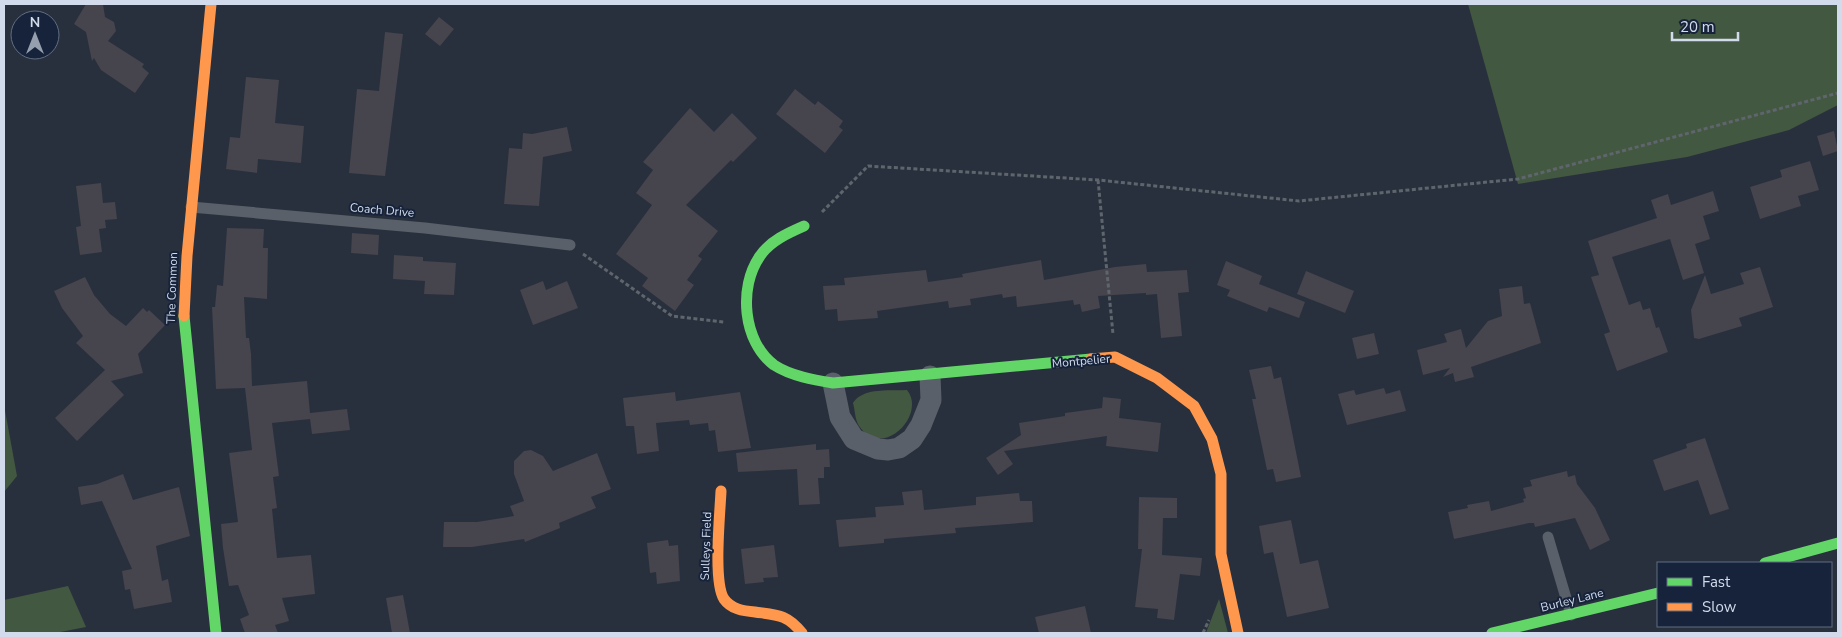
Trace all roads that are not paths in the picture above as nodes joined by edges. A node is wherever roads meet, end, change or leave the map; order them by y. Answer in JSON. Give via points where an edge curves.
{"nodes":[{"id":1,"x":211,"y":4,"type":"edge"},
{"id":2,"x":191,"y":207,"type":"junction"},
{"id":3,"x":804,"y":226,"type":"dead end"},
{"id":4,"x":570,"y":244,"type":"road end"},
{"id":5,"x":930,"y":376,"type":"junction"},
{"id":6,"x":832,"y":383,"type":"junction"},
{"id":7,"x":721,"y":491,"type":"dead end"},
{"id":8,"x":1548,"y":538,"type":"dead end"},
{"id":9,"x":1838,"y":543,"type":"edge"},
{"id":10,"x":1769,"y":562,"type":"edge"},
{"id":11,"x":1657,"y":593,"type":"edge"},
{"id":12,"x":1570,"y":615,"type":"junction"},
{"id":13,"x":216,"y":633,"type":"edge"},
{"id":14,"x":802,"y":633,"type":"edge"},
{"id":15,"x":1238,"y":633,"type":"edge"},
{"id":16,"x":1492,"y":633,"type":"edge"}],
"edges":[{"from":1,"to":2,"type":"street","name":"The Common"},
{"from":2,"to":4,"type":"lane","name":"Coach Drive"},
{"from":2,"to":13,"type":"street","name":"The Common","via":[[184,319]]},
{"from":3,"to":6,"type":"street","name":"Montpelier","via":[[770,244],[758,257],[748,280],[747,325],[760,349],[774,364],[810,380]]},
{"from":5,"to":6,"type":"street","name":"Montpelier"},
{"from":5,"to":6,"type":"street","via":[[931,400],[921,425],[912,439],[899,448],[888,450],[854,439],[840,417]]},
{"from":5,"to":15,"type":"street","name":"Montpelier","via":[[1115,357],[1157,378],[1194,406],[1212,439],[1221,474],[1221,554]]},
{"from":7,"to":14,"type":"street","name":"Sulleys Field","via":[[720,596],[728,606],[737,610],[786,616]]},
{"from":8,"to":12,"type":"lane"},
{"from":9,"to":10,"type":"street"},
{"from":11,"to":12,"type":"street","name":"Burley Lane"},
{"from":12,"to":16,"type":"street","name":"Burley Lane"}]}
